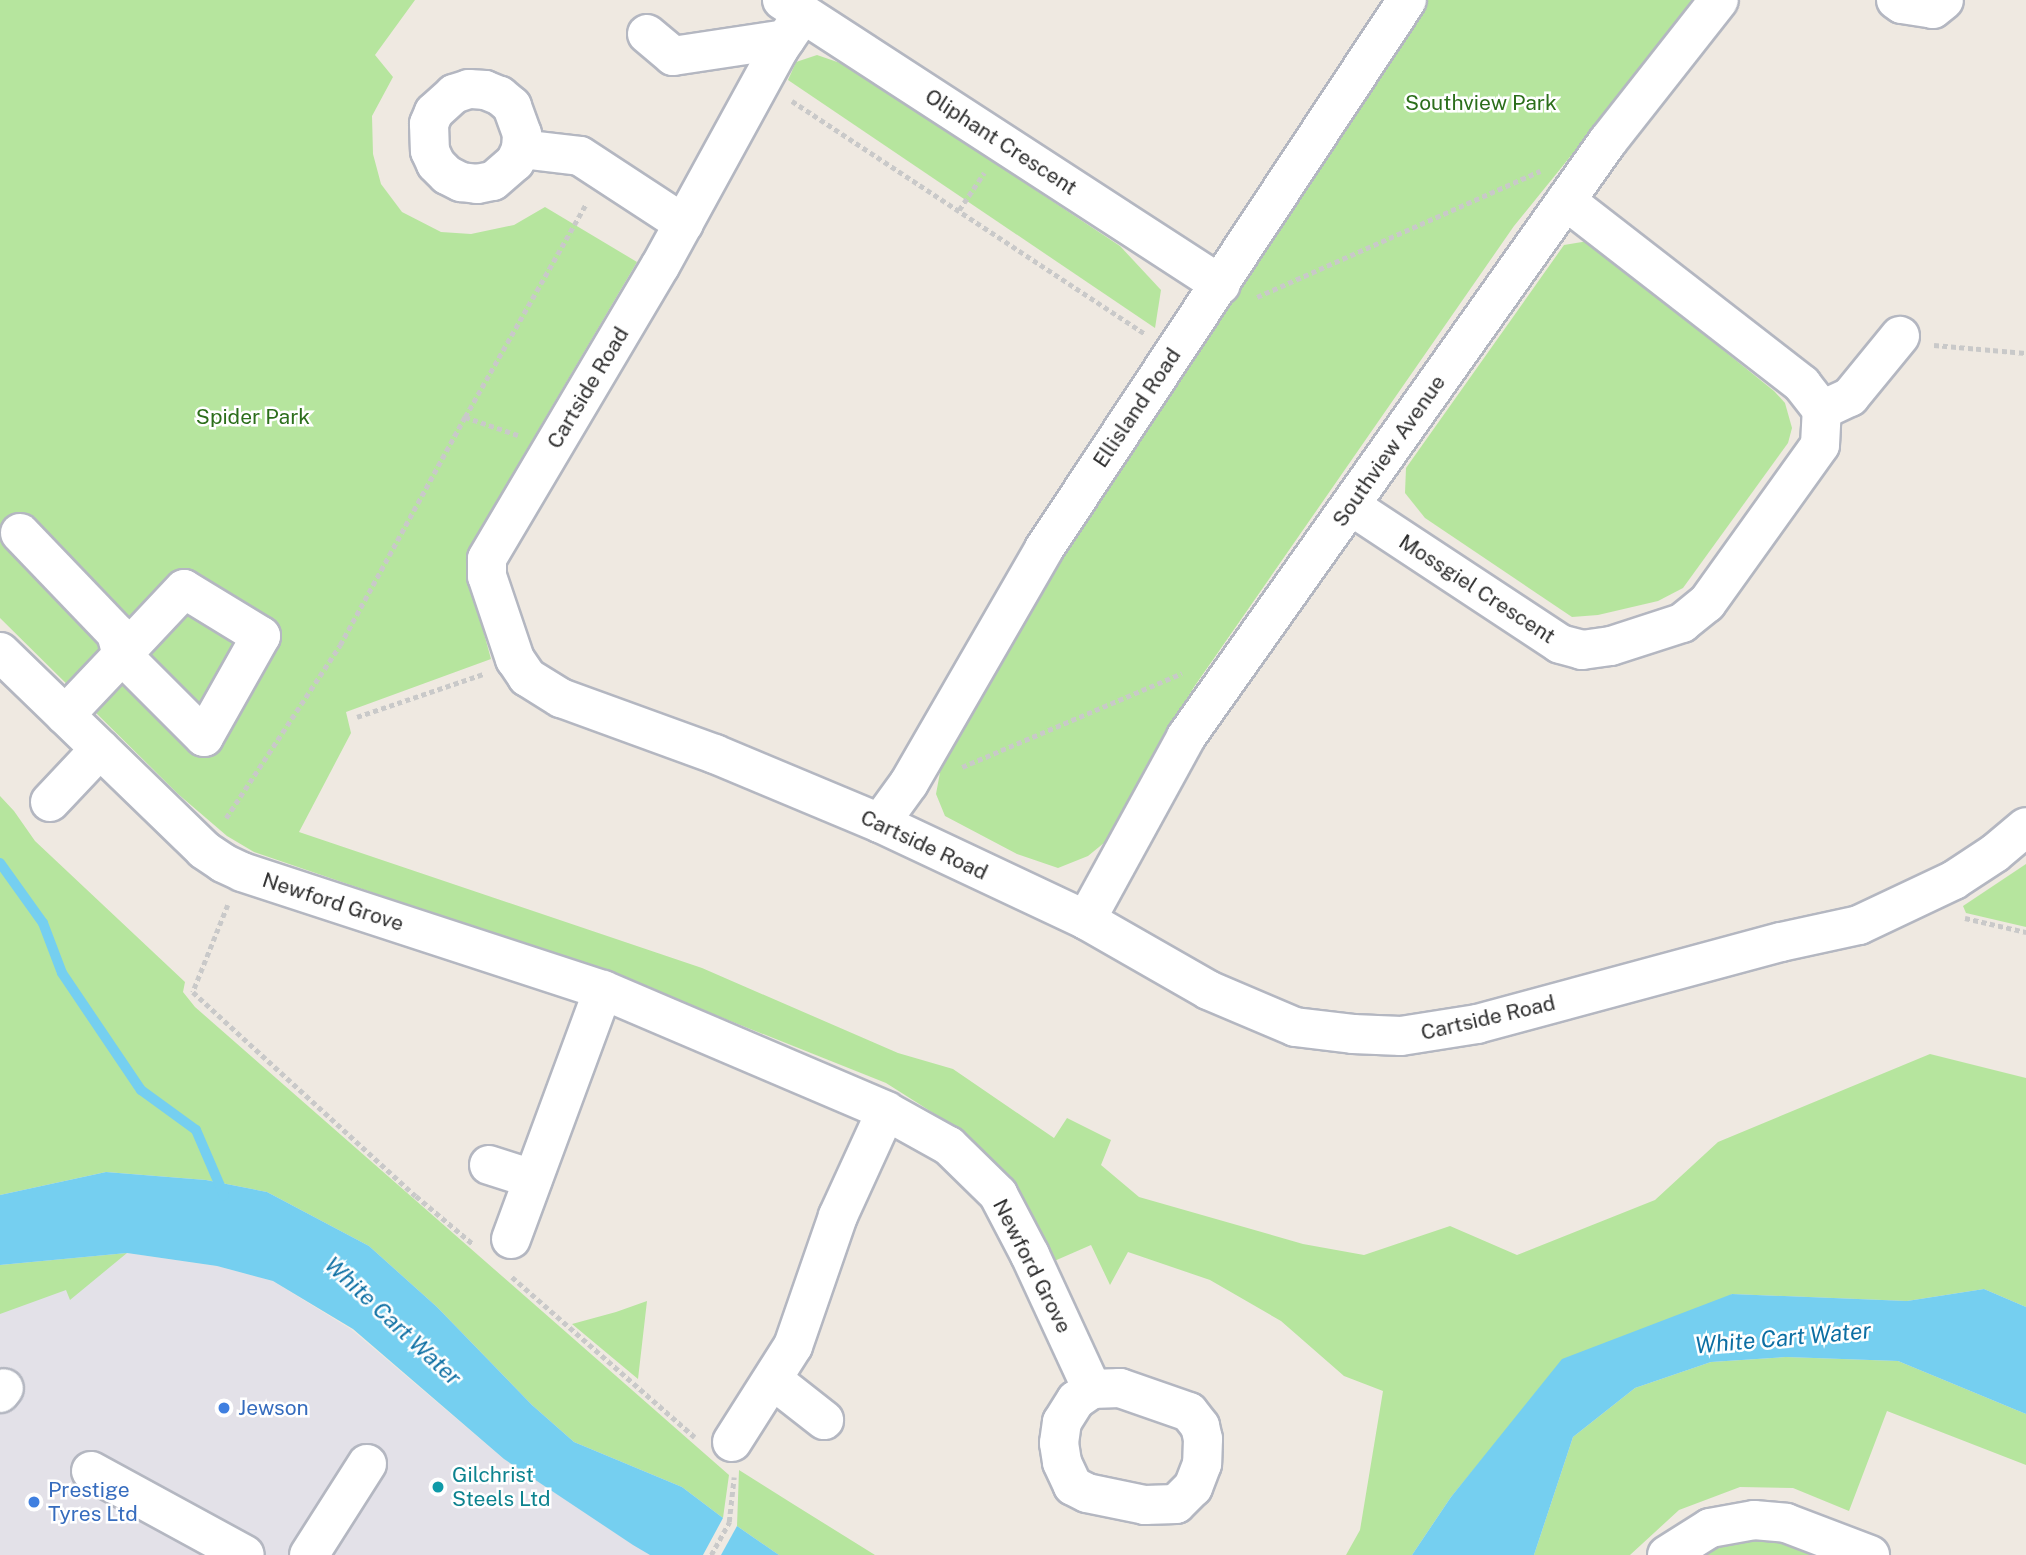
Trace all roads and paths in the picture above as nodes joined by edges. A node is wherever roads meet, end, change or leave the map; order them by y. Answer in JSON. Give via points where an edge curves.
{"nodes":[{"id":1,"x":1407,"y":0,"type":"edge"},
{"id":2,"x":1719,"y":0,"type":"edge"},
{"id":3,"x":1896,"y":0,"type":"edge"},
{"id":4,"x":1944,"y":0,"type":"edge"},
{"id":5,"x":790,"y":18,"type":"edge"},
{"id":6,"x":647,"y":34,"type":"dead end"},
{"id":7,"x":762,"y":81,"type":"junction"},
{"id":8,"x":521,"y":149,"type":"dead end"},
{"id":9,"x":1545,"y":169,"type":"dead end"},
{"id":10,"x":604,"y":172,"type":"junction"},
{"id":11,"x":1566,"y":201,"type":"junction"},
{"id":12,"x":684,"y":224,"type":"junction"},
{"id":13,"x":1221,"y":285,"type":"junction"},
{"id":14,"x":1900,"y":336,"type":"joint"},
{"id":15,"x":1173,"y":353,"type":"junction"},
{"id":16,"x":2026,"y":353,"type":"edge"},
{"id":17,"x":1822,"y":410,"type":"junction"},
{"id":18,"x":466,"y":416,"type":"junction"},
{"id":19,"x":553,"y":446,"type":"junction"},
{"id":20,"x":1351,"y":506,"type":"junction"},
{"id":21,"x":20,"y":533,"type":"dead end"},
{"id":22,"x":0,"y":652,"type":"edge"},
{"id":23,"x":515,"y":659,"type":"junction"},
{"id":24,"x":1188,"y":671,"type":"dead end"},
{"id":25,"x":65,"y":715,"type":"junction"},
{"id":26,"x":357,"y":717,"type":"dead end"},
{"id":27,"x":100,"y":749,"type":"junction"},
{"id":28,"x":909,"y":783,"type":"junction"},
{"id":29,"x":50,"y":802,"type":"dead end"},
{"id":30,"x":880,"y":823,"type":"junction"},
{"id":31,"x":2026,"y":827,"type":"edge"},
{"id":32,"x":204,"y":850,"type":"junction"},
{"id":33,"x":242,"y":872,"type":"junction"},
{"id":34,"x":1920,"y":897,"type":"junction"},
{"id":35,"x":1086,"y":920,"type":"junction"},
{"id":36,"x":2026,"y":932,"type":"edge"},
{"id":37,"x":603,"y":990,"type":"junction"},
{"id":38,"x":886,"y":1111,"type":"junction"},
{"id":39,"x":489,"y":1165,"type":"dead end"},
{"id":40,"x":533,"y":1179,"type":"junction"},
{"id":41,"x":497,"y":1252,"type":"junction"},
{"id":42,"x":773,"y":1380,"type":"junction"},
{"id":43,"x":1092,"y":1389,"type":"dead end"},
{"id":44,"x":824,"y":1420,"type":"dead end"},
{"id":45,"x":724,"y":1453,"type":"junction"},
{"id":46,"x":367,"y":1464,"type":"dead end"},
{"id":47,"x":91,"y":1471,"type":"dead end"},
{"id":48,"x":245,"y":1555,"type":"edge"},
{"id":49,"x":309,"y":1555,"type":"edge"},
{"id":50,"x":711,"y":1555,"type":"edge"},
{"id":51,"x":1667,"y":1555,"type":"edge"},
{"id":52,"x":1870,"y":1555,"type":"edge"}],
"edges":[{"from":1,"to":13,"type":"street","name":"Ellisland Road"},
{"from":2,"to":11,"type":"street","name":"Southview Avenue"},
{"from":3,"to":4,"type":"street","via":[[1933,9]]},
{"from":5,"to":6,"type":"street","via":[[673,56]]},
{"from":5,"to":7,"type":"street","name":"Cartside Road"},
{"from":5,"to":13,"type":"street","name":"Oliphant Crescent"},
{"from":7,"to":12,"type":"street","name":"Cartside Road"},
{"from":7,"to":15,"type":"path"},
{"from":8,"to":10,"type":"street","via":[[580,156]]},
{"from":9,"to":13,"type":"path","via":[[1256,297]]},
{"from":10,"to":12,"type":"street"},
{"from":10,"to":18,"type":"path"},
{"from":11,"to":17,"type":"street","via":[[1802,384]]},
{"from":11,"to":20,"type":"street","name":"Southview Avenue"},
{"from":12,"to":19,"type":"street","name":"Cartside Road"},
{"from":13,"to":15,"type":"street","name":"Ellisland Road"},
{"from":14,"to":16,"type":"path","via":[[1947,348]]},
{"from":14,"to":17,"type":"street","via":[[1850,397]]},
{"from":15,"to":28,"type":"street","name":"Ellisland Road","via":[[1044,549]]},
{"from":17,"to":20,"type":"street","name":"Mossgiel Crescent","via":[[1820,445],[1707,603],[1682,623],[1611,646],[1583,650],[1560,644]]},
{"from":18,"to":19,"type":"path"},
{"from":18,"to":32,"type":"path","via":[[340,645]]},
{"from":19,"to":23,"type":"street","name":"Cartside Road","via":[[488,559],[487,576]]},
{"from":20,"to":35,"type":"street","name":"Southview Avenue","via":[[1186,737]]},
{"from":21,"to":25,"type":"street","via":[[116,633],[122,655]]},
{"from":22,"to":25,"type":"street","name":"Newford Grove"},
{"from":23,"to":26,"type":"path","via":[[493,671]]},
{"from":23,"to":30,"type":"street","name":"Cartside Road","via":[[527,677],[561,698],[715,754]]},
{"from":24,"to":28,"type":"path","via":[[949,773]]},
{"from":25,"to":27,"type":"street","name":"Newford Grove"},
{"from":27,"to":29,"type":"street"},
{"from":27,"to":32,"type":"street","name":"Newford Grove"},
{"from":28,"to":30,"type":"street","name":"Ellisland Road"},
{"from":30,"to":35,"type":"street","name":"Cartside Road"},
{"from":31,"to":34,"type":"street","name":"Cartside Road","via":[[1995,853]]},
{"from":32,"to":33,"type":"street","name":"Newford Grove"},
{"from":33,"to":37,"type":"street","name":"Newford Grove"},
{"from":33,"to":41,"type":"path","via":[[192,992],[416,1196]]},
{"from":34,"to":35,"type":"street","name":"Cartside Road","via":[[1859,925],[1819,936],[1477,1024],[1401,1036],[1295,1027],[1208,989]]},
{"from":34,"to":36,"type":"path","via":[[1925,909]]},
{"from":37,"to":38,"type":"street","name":"Newford Grove"},
{"from":37,"to":40,"type":"street"},
{"from":38,"to":42,"type":"street","via":[[838,1216],[793,1346]]},
{"from":38,"to":43,"type":"street","name":"Newford Grove","via":[[949,1146],[998,1194]]},
{"from":39,"to":40,"type":"street"},
{"from":40,"to":41,"type":"street"},
{"from":41,"to":45,"type":"path"},
{"from":42,"to":44,"type":"street"},
{"from":42,"to":45,"type":"street"},
{"from":45,"to":50,"type":"path","via":[[729,1522]]},
{"from":46,"to":49,"type":"street"},
{"from":47,"to":48,"type":"street"},
{"from":51,"to":52,"type":"street","via":[[1710,1528],[1754,1520],[1786,1523]]}]}
